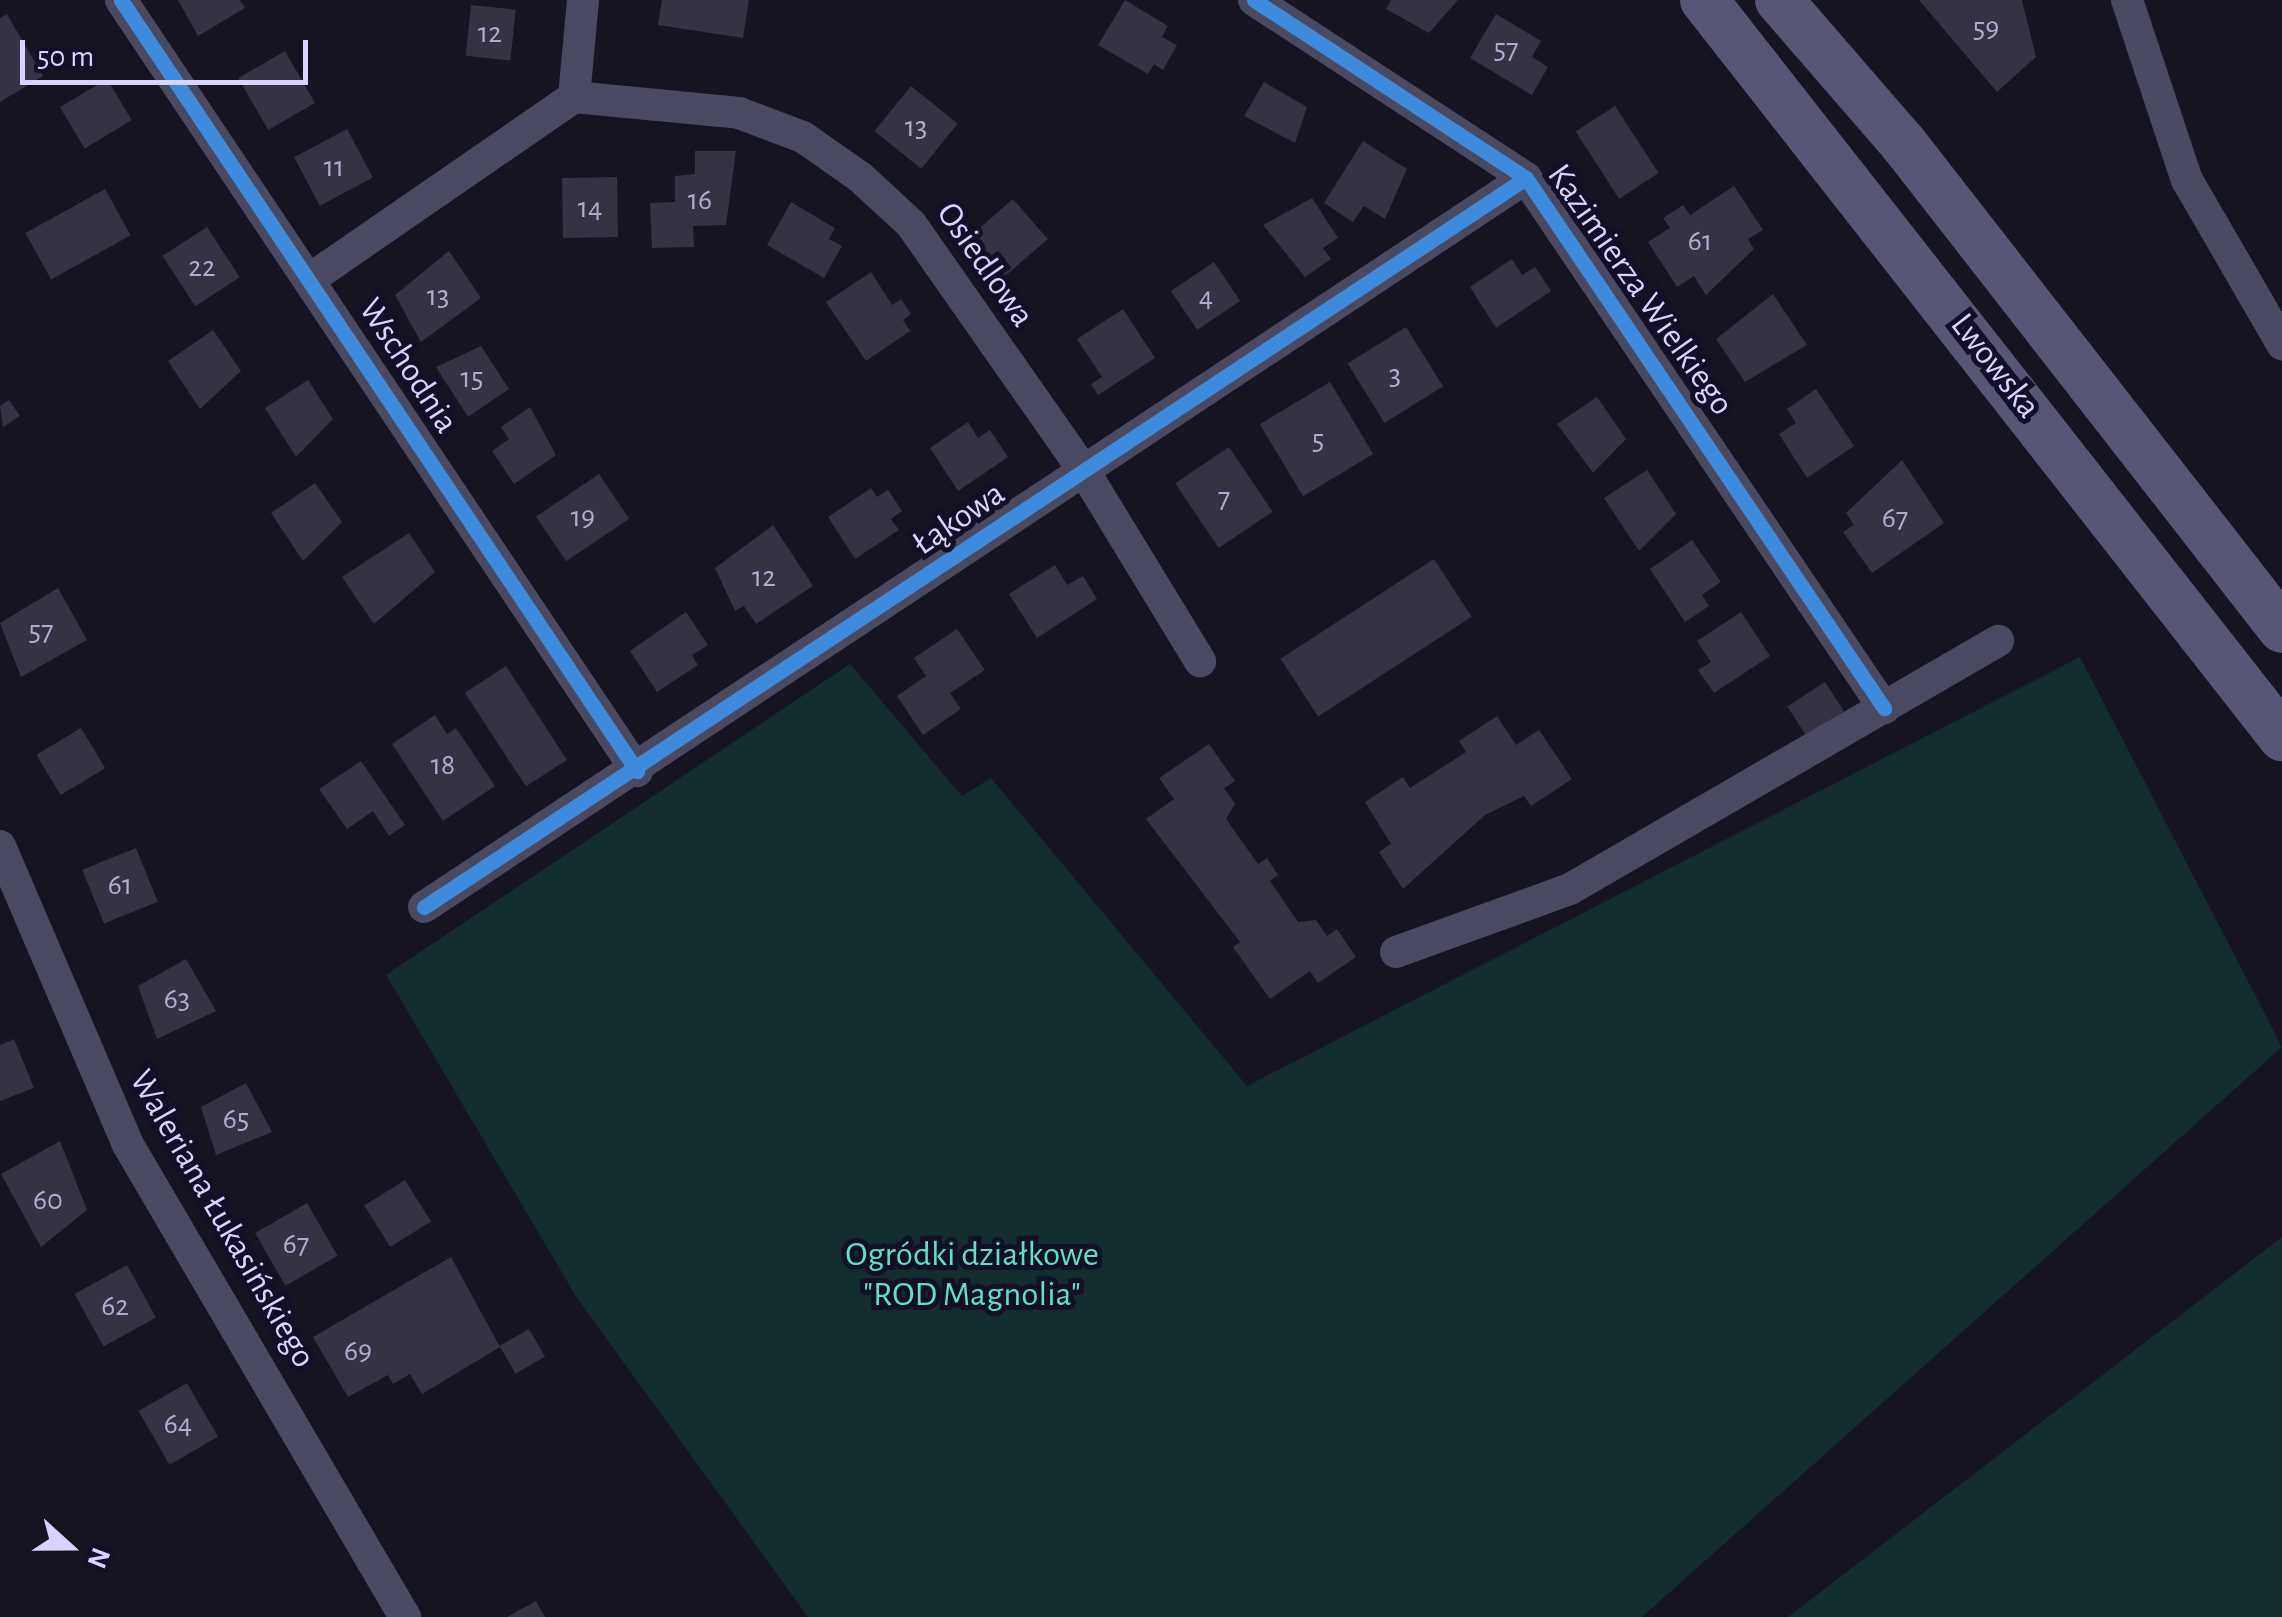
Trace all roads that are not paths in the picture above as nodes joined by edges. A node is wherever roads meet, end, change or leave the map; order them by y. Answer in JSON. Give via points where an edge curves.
{"nodes":[{"id":1,"x":121,"y":0,"type":"edge"},
{"id":2,"x":583,"y":0,"type":"edge"},
{"id":3,"x":1254,"y":0,"type":"edge"},
{"id":4,"x":1704,"y":0,"type":"edge"},
{"id":5,"x":1780,"y":0,"type":"edge"},
{"id":6,"x":2127,"y":0,"type":"edge"},
{"id":7,"x":574,"y":98,"type":"junction"},
{"id":8,"x":1526,"y":178,"type":"junction"},
{"id":9,"x":313,"y":277,"type":"junction"},
{"id":10,"x":2282,"y":344,"type":"edge"},
{"id":11,"x":1084,"y":471,"type":"junction"},
{"id":12,"x":2282,"y":629,"type":"edge"},
{"id":13,"x":1998,"y":641,"type":"dead end"},
{"id":14,"x":1200,"y":661,"type":"dead end"},
{"id":15,"x":1884,"y":708,"type":"junction"},
{"id":16,"x":2282,"y":737,"type":"edge"},
{"id":17,"x":637,"y":770,"type":"junction"},
{"id":18,"x":0,"y":846,"type":"edge"},
{"id":19,"x":424,"y":907,"type":"dead end"},
{"id":20,"x":1396,"y":952,"type":"dead end"},
{"id":21,"x":405,"y":1617,"type":"edge"}],
"edges":[{"from":1,"to":9,"type":"street","name":"Wschodnia"},
{"from":2,"to":7,"type":"street"},
{"from":3,"to":8,"type":"street","name":"Kazimierza Wielkiego"},
{"from":4,"to":16,"type":"main road","name":"Lwowska"},
{"from":5,"to":12,"type":"main road","name":"Lwowska","via":[[1928,174]]},
{"from":6,"to":10,"type":"street","via":[[2187,180]]},
{"from":7,"to":9,"type":"street"},
{"from":7,"to":11,"type":"street","name":"Osiedlowa","via":[[739,113],[802,137],[860,177],[911,224]]},
{"from":8,"to":11,"type":"street","name":"Łąkowa"},
{"from":8,"to":15,"type":"street","name":"Kazimierza Wielkiego"},
{"from":9,"to":17,"type":"street","name":"Wschodnia"},
{"from":11,"to":14,"type":"street","name":"Osiedlowa"},
{"from":11,"to":17,"type":"street","name":"Łąkowa"},
{"from":13,"to":15,"type":"street"},
{"from":15,"to":20,"type":"street","via":[[1570,889]]},
{"from":17,"to":19,"type":"street","name":"Łąkowa"},
{"from":18,"to":21,"type":"street","name":"Waleriana Łukasińskiego","via":[[127,1143]]}]}
